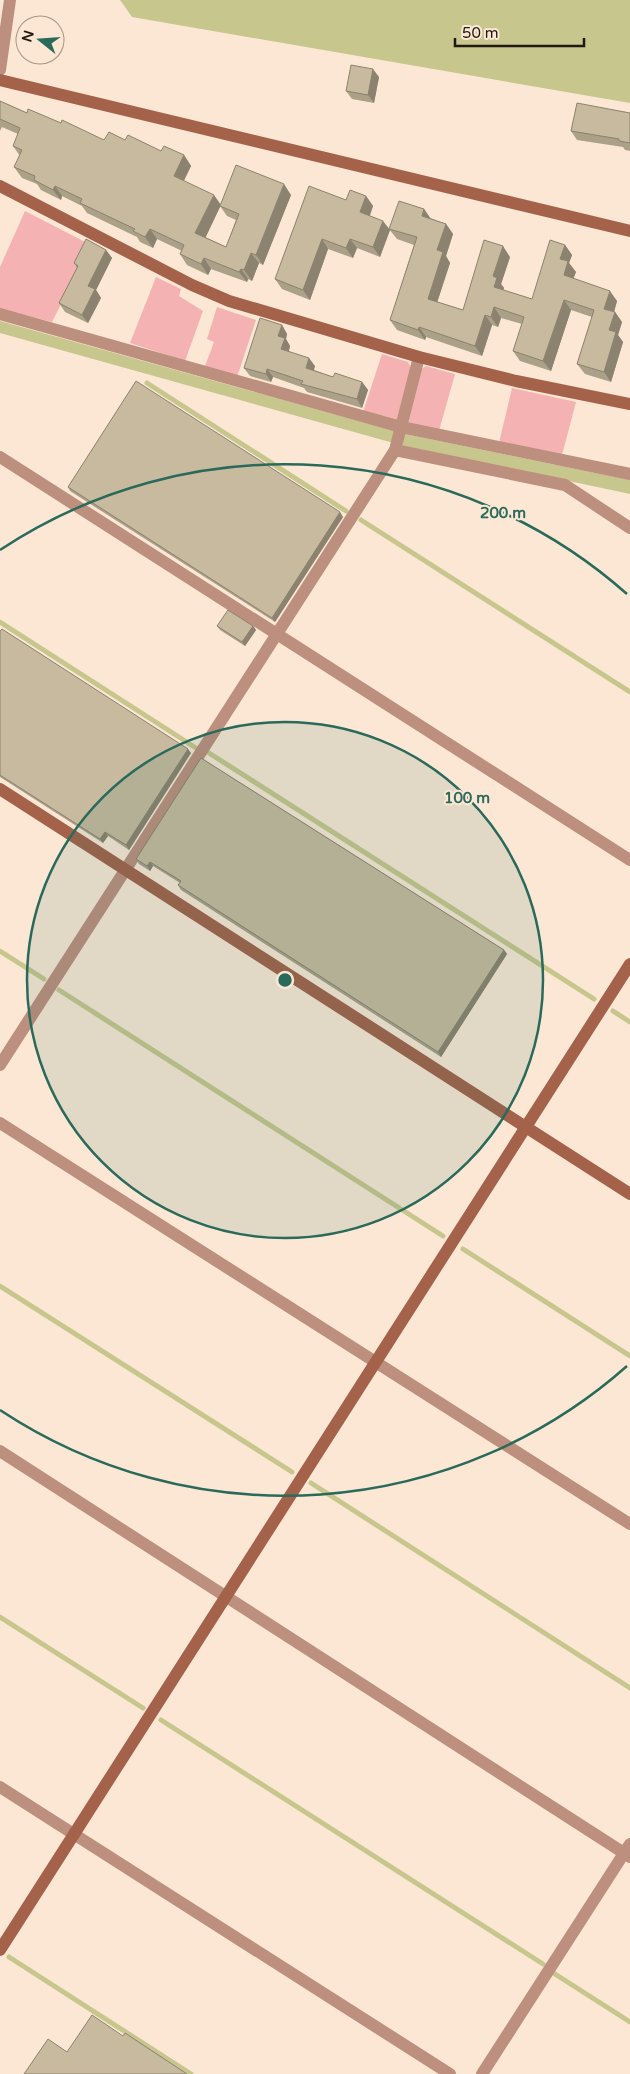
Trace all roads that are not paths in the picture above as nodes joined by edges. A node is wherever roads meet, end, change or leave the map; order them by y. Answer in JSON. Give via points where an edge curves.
{"nodes":[{"id":1,"x":10,"y":0,"type":"edge"},
{"id":2,"x":0,"y":70,"type":"edge"},
{"id":3,"x":0,"y":80,"type":"edge"},
{"id":4,"x":0,"y":186,"type":"edge"},
{"id":5,"x":630,"y":232,"type":"edge"},
{"id":6,"x":0,"y":314,"type":"edge"},
{"id":7,"x":419,"y":357,"type":"junction"},
{"id":8,"x":630,"y":404,"type":"edge"},
{"id":9,"x":401,"y":428,"type":"junction"},
{"id":10,"x":395,"y":450,"type":"junction"},
{"id":11,"x":0,"y":457,"type":"edge"},
{"id":12,"x":630,"y":474,"type":"edge"},
{"id":13,"x":630,"y":528,"type":"edge"},
{"id":14,"x":276,"y":635,"type":"junction"},
{"id":15,"x":0,"y":789,"type":"edge"},
{"id":16,"x":630,"y":860,"type":"edge"},
{"id":17,"x":124,"y":869,"type":"junction"},
{"id":18,"x":630,"y":964,"type":"edge"},
{"id":19,"x":0,"y":1065,"type":"edge"},
{"id":20,"x":0,"y":1122,"type":"edge"},
{"id":21,"x":526,"y":1127,"type":"junction"},
{"id":22,"x":630,"y":1194,"type":"edge"},
{"id":23,"x":376,"y":1362,"type":"junction"},
{"id":24,"x":0,"y":1452,"type":"edge"},
{"id":25,"x":630,"y":1524,"type":"edge"},
{"id":26,"x":226,"y":1597,"type":"junction"},
{"id":27,"x":0,"y":1787,"type":"edge"},
{"id":28,"x":74,"y":1834,"type":"junction"},
{"id":29,"x":628,"y":1851,"type":"edge"},
{"id":30,"x":0,"y":1950,"type":"edge"},
{"id":31,"x":450,"y":2074,"type":"edge"},
{"id":32,"x":482,"y":2074,"type":"edge"}],
"edges":[{"from":1,"to":2,"type":"street"},
{"from":3,"to":5,"type":"street"},
{"from":4,"to":7,"type":"street","via":[[228,301]]},
{"from":6,"to":9,"type":"street"},
{"from":7,"to":8,"type":"street"},
{"from":7,"to":9,"type":"street"},
{"from":9,"to":10,"type":"street"},
{"from":9,"to":12,"type":"street"},
{"from":10,"to":13,"type":"street","via":[[565,486]]},
{"from":10,"to":14,"type":"street"},
{"from":11,"to":14,"type":"street"},
{"from":14,"to":16,"type":"street"},
{"from":14,"to":17,"type":"street"},
{"from":15,"to":17,"type":"street"},
{"from":17,"to":19,"type":"street"},
{"from":17,"to":21,"type":"street"},
{"from":18,"to":21,"type":"street"},
{"from":20,"to":23,"type":"street"},
{"from":21,"to":22,"type":"street"},
{"from":21,"to":23,"type":"street"},
{"from":23,"to":25,"type":"street"},
{"from":23,"to":26,"type":"street"},
{"from":24,"to":26,"type":"street"},
{"from":26,"to":28,"type":"street"},
{"from":26,"to":29,"type":"street"},
{"from":27,"to":28,"type":"street"},
{"from":28,"to":30,"type":"street"},
{"from":28,"to":31,"type":"street"},
{"from":29,"to":32,"type":"street"}]}
